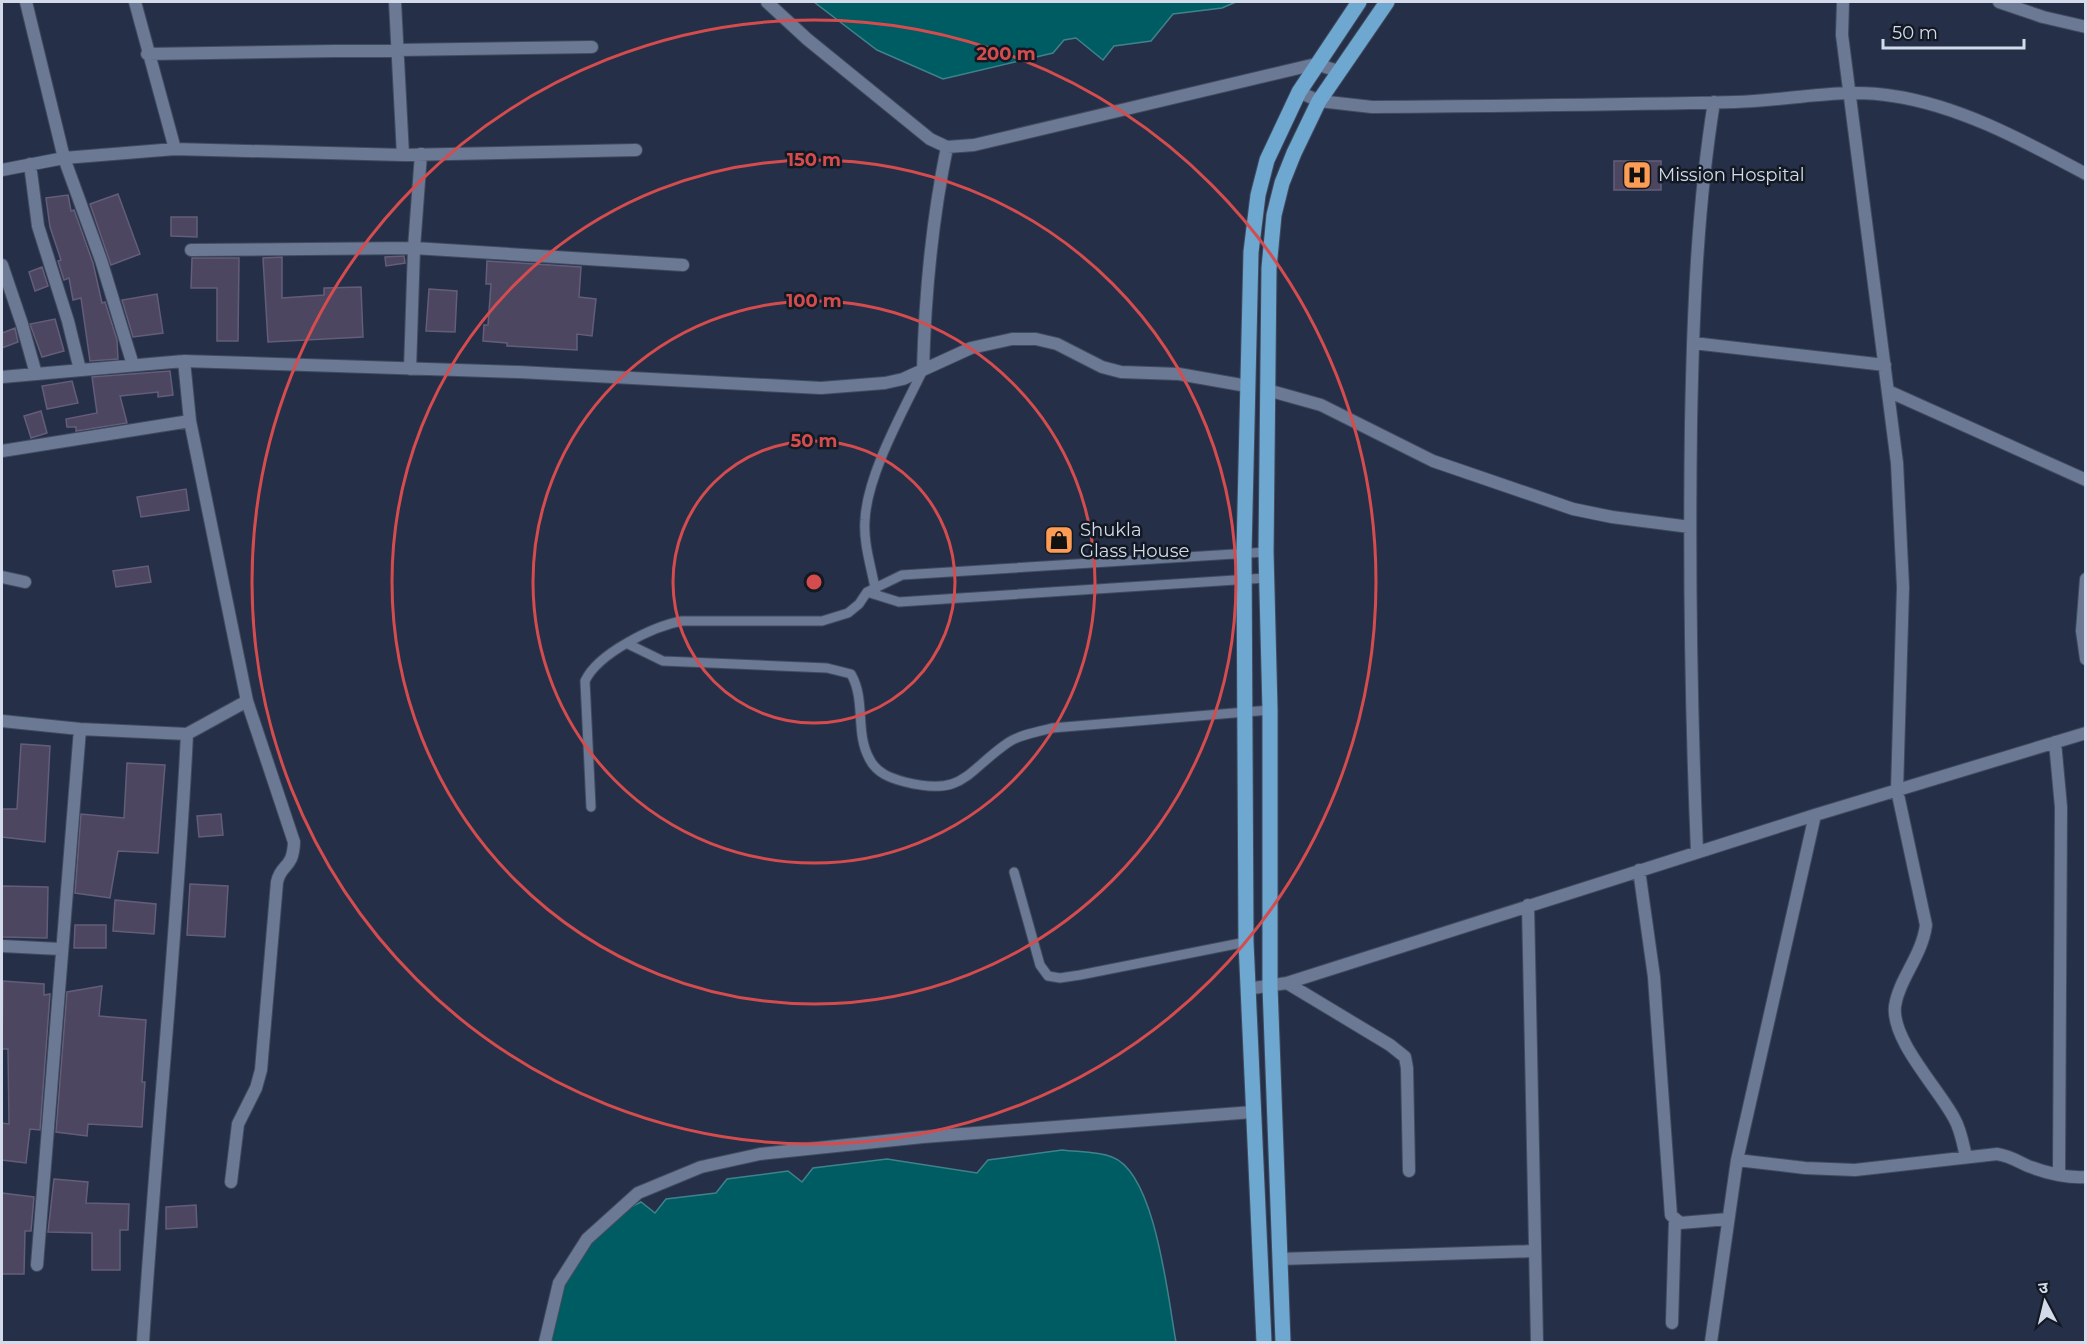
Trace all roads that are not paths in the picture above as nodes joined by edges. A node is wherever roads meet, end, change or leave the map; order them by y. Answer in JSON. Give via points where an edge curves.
{"nodes":[{"id":1,"x":26,"y":2,"type":"edge"},
{"id":2,"x":135,"y":2,"type":"edge"},
{"id":3,"x":395,"y":2,"type":"edge"},
{"id":4,"x":767,"y":2,"type":"edge"},
{"id":5,"x":1359,"y":2,"type":"edge"},
{"id":6,"x":1387,"y":2,"type":"edge"},
{"id":7,"x":1843,"y":2,"type":"edge"},
{"id":8,"x":1999,"y":2,"type":"edge"},
{"id":9,"x":2085,"y":27,"type":"edge"},
{"id":10,"x":592,"y":47,"type":"dead end"},
{"id":11,"x":397,"y":48,"type":"junction"},
{"id":12,"x":147,"y":54,"type":"junction"},
{"id":13,"x":1316,"y":64,"type":"junction"},
{"id":14,"x":1338,"y":71,"type":"junction"},
{"id":15,"x":1299,"y":92,"type":"junction"},
{"id":16,"x":1850,"y":92,"type":"junction"},
{"id":17,"x":1319,"y":101,"type":"junction"},
{"id":18,"x":1714,"y":102,"type":"junction"},
{"id":19,"x":946,"y":147,"type":"junction"},
{"id":20,"x":175,"y":149,"type":"junction"},
{"id":21,"x":636,"y":150,"type":"dead end"},
{"id":22,"x":403,"y":154,"type":"junction"},
{"id":23,"x":421,"y":154,"type":"junction"},
{"id":24,"x":64,"y":158,"type":"junction"},
{"id":25,"x":30,"y":164,"type":"junction"},
{"id":26,"x":2,"y":170,"type":"edge"},
{"id":27,"x":2085,"y":174,"type":"edge"},
{"id":28,"x":414,"y":248,"type":"junction"},
{"id":29,"x":191,"y":250,"type":"dead end"},
{"id":30,"x":683,"y":264,"type":"dead end"},
{"id":31,"x":2,"y":265,"type":"edge"},
{"id":32,"x":1693,"y":343,"type":"junction"},
{"id":33,"x":184,"y":361,"type":"junction"},
{"id":34,"x":133,"y":365,"type":"junction"},
{"id":35,"x":1885,"y":365,"type":"junction"},
{"id":36,"x":410,"y":369,"type":"junction"},
{"id":37,"x":80,"y":370,"type":"junction"},
{"id":38,"x":923,"y":370,"type":"junction"},
{"id":39,"x":36,"y":374,"type":"junction"},
{"id":40,"x":2,"y":377,"type":"edge"},
{"id":41,"x":1247,"y":386,"type":"junction"},
{"id":42,"x":1267,"y":390,"type":"junction"},
{"id":43,"x":1888,"y":391,"type":"junction"},
{"id":44,"x":190,"y":421,"type":"junction"},
{"id":45,"x":2,"y":451,"type":"edge"},
{"id":46,"x":2085,"y":480,"type":"edge"},
{"id":47,"x":1690,"y":527,"type":"junction"},
{"id":48,"x":1244,"y":552,"type":"junction"},
{"id":49,"x":1266,"y":552,"type":"junction"},
{"id":50,"x":2,"y":577,"type":"edge"},
{"id":51,"x":1266,"y":578,"type":"junction"},
{"id":52,"x":1244,"y":579,"type":"junction"},
{"id":53,"x":2085,"y":579,"type":"edge"},
{"id":54,"x":25,"y":582,"type":"dead end"},
{"id":55,"x":873,"y":592,"type":"junction"},
{"id":56,"x":628,"y":644,"type":"junction"},
{"id":57,"x":2085,"y":659,"type":"edge"},
{"id":58,"x":247,"y":701,"type":"junction"},
{"id":59,"x":1270,"y":710,"type":"junction"},
{"id":60,"x":1245,"y":711,"type":"junction"},
{"id":61,"x":2,"y":721,"type":"edge"},
{"id":62,"x":80,"y":729,"type":"junction"},
{"id":63,"x":2085,"y":733,"type":"edge"},
{"id":64,"x":187,"y":734,"type":"junction"},
{"id":65,"x":2055,"y":742,"type":"junction"},
{"id":66,"x":1898,"y":790,"type":"junction"},
{"id":67,"x":591,"y":807,"type":"dead end"},
{"id":68,"x":1815,"y":814,"type":"junction"},
{"id":69,"x":1697,"y":852,"type":"junction"},
{"id":70,"x":1639,"y":870,"type":"junction"},
{"id":71,"x":1014,"y":872,"type":"dead end"},
{"id":72,"x":1528,"y":905,"type":"junction"},
{"id":73,"x":1246,"y":942,"type":"junction"},
{"id":74,"x":2,"y":946,"type":"edge"},
{"id":75,"x":60,"y":949,"type":"junction"},
{"id":76,"x":1287,"y":983,"type":"junction"},
{"id":77,"x":1270,"y":986,"type":"junction"},
{"id":78,"x":1247,"y":989,"type":"junction"},
{"id":79,"x":1253,"y":1112,"type":"junction"},
{"id":80,"x":1966,"y":1157,"type":"junction"},
{"id":81,"x":1737,"y":1160,"type":"junction"},
{"id":82,"x":1409,"y":1171,"type":"dead end"},
{"id":83,"x":2059,"y":1174,"type":"junction"},
{"id":84,"x":2085,"y":1177,"type":"edge"},
{"id":85,"x":231,"y":1182,"type":"dead end"},
{"id":86,"x":1674,"y":1220,"type":"junction"},
{"id":87,"x":1728,"y":1220,"type":"junction"},
{"id":88,"x":1535,"y":1251,"type":"junction"},
{"id":89,"x":1279,"y":1259,"type":"junction"},
{"id":90,"x":37,"y":1265,"type":"dead end"},
{"id":91,"x":1672,"y":1323,"type":"dead end"},
{"id":92,"x":143,"y":1342,"type":"edge"},
{"id":93,"x":545,"y":1342,"type":"edge"},
{"id":94,"x":1264,"y":1342,"type":"edge"},
{"id":95,"x":1283,"y":1342,"type":"edge"},
{"id":96,"x":1537,"y":1342,"type":"edge"},
{"id":97,"x":1713,"y":1342,"type":"edge"}],
"edges":[{"from":1,"to":24,"type":"street"},
{"from":2,"to":12,"type":"street"},
{"from":3,"to":11,"type":"street"},
{"from":4,"to":19,"type":"street","via":[[930,139]]},
{"from":5,"to":13,"type":"main road"},
{"from":6,"to":14,"type":"main road"},
{"from":7,"to":16,"type":"street","via":[[1842,35]]},
{"from":8,"to":9,"type":"street"},
{"from":10,"to":11,"type":"street"},
{"from":11,"to":12,"type":"street"},
{"from":11,"to":22,"type":"street"},
{"from":12,"to":20,"type":"street"},
{"from":13,"to":14,"type":"street"},
{"from":13,"to":15,"type":"main road"},
{"from":13,"to":19,"type":"street","via":[[974,145]]},
{"from":14,"to":17,"type":"main road"},
{"from":15,"to":17,"type":"street"},
{"from":15,"to":41,"type":"main road","via":[[1268,160],[1258,195],[1251,252]]},
{"from":16,"to":18,"type":"street"},
{"from":16,"to":27,"type":"street","via":[[1894,96],[1956,112]]},
{"from":16,"to":35,"type":"street"},
{"from":17,"to":18,"type":"street","via":[[1372,107]]},
{"from":17,"to":42,"type":"main road","via":[[1282,183],[1274,216]]},
{"from":18,"to":32,"type":"street","via":[[1706,149]]},
{"from":19,"to":38,"type":"street","via":[[936,198]]},
{"from":20,"to":22,"type":"street"},
{"from":20,"to":24,"type":"street"},
{"from":21,"to":23,"type":"street"},
{"from":22,"to":23,"type":"street"},
{"from":23,"to":28,"type":"street"},
{"from":24,"to":25,"type":"street"},
{"from":24,"to":34,"type":"street"},
{"from":25,"to":26,"type":"street"},
{"from":25,"to":37,"type":"street","via":[[38,226]]},
{"from":28,"to":29,"type":"street"},
{"from":28,"to":30,"type":"street"},
{"from":28,"to":36,"type":"street"},
{"from":31,"to":39,"type":"street"},
{"from":32,"to":35,"type":"street"},
{"from":32,"to":47,"type":"street"},
{"from":33,"to":34,"type":"street"},
{"from":33,"to":36,"type":"street"},
{"from":33,"to":44,"type":"street"},
{"from":34,"to":37,"type":"street"},
{"from":35,"to":43,"type":"street"},
{"from":36,"to":38,"type":"street","via":[[821,388],[885,383]]},
{"from":37,"to":39,"type":"street"},
{"from":38,"to":41,"type":"street","via":[[993,341],[1036,339],[1121,372],[1179,374]]},
{"from":38,"to":55,"type":"lane","via":[[870,491],[865,520]]},
{"from":39,"to":40,"type":"street"},
{"from":41,"to":48,"type":"main road"},
{"from":42,"to":47,"type":"street","via":[[1321,405],[1442,464],[1573,509]]},
{"from":42,"to":49,"type":"main road"},
{"from":43,"to":46,"type":"street"},
{"from":43,"to":66,"type":"street","via":[[1897,463],[1903,587]]},
{"from":44,"to":45,"type":"street"},
{"from":44,"to":58,"type":"street"},
{"from":47,"to":69,"type":"street"},
{"from":48,"to":49,"type":"lane"},
{"from":48,"to":52,"type":"main road"},
{"from":48,"to":55,"type":"lane","via":[[902,575]]},
{"from":49,"to":51,"type":"main road"},
{"from":50,"to":54,"type":"street"},
{"from":51,"to":52,"type":"lane"},
{"from":51,"to":59,"type":"main road"},
{"from":52,"to":55,"type":"lane","via":[[899,602]]},
{"from":52,"to":60,"type":"main road"},
{"from":53,"to":57,"type":"street"},
{"from":55,"to":56,"type":"lane","via":[[837,618],[682,621],[646,632]]},
{"from":56,"to":60,"type":"lane","via":[[663,661],[827,668],[851,674],[860,698],[864,745],[876,769],[891,778],[929,788],[948,786],[966,778],[1009,742],[1052,728]]},
{"from":56,"to":67,"type":"lane","via":[[598,664],[585,681]]},
{"from":58,"to":64,"type":"street"},
{"from":58,"to":85,"type":"street","via":[[294,842],[293,857],[279,874],[261,1070],[238,1124]]},
{"from":59,"to":60,"type":"lane"},
{"from":59,"to":77,"type":"main road"},
{"from":60,"to":73,"type":"main road"},
{"from":61,"to":62,"type":"street"},
{"from":62,"to":64,"type":"street"},
{"from":62,"to":75,"type":"street"},
{"from":63,"to":65,"type":"street"},
{"from":64,"to":92,"type":"street","via":[[181,867]]},
{"from":65,"to":66,"type":"street"},
{"from":65,"to":83,"type":"street","via":[[2061,807]]},
{"from":66,"to":68,"type":"street"},
{"from":66,"to":80,"type":"street","via":[[1926,925],[1924,942],[1898,996],[1897,1022],[1904,1040],[1956,1121]]},
{"from":68,"to":69,"type":"street"},
{"from":68,"to":81,"type":"street"},
{"from":69,"to":70,"type":"street"},
{"from":70,"to":72,"type":"street"},
{"from":70,"to":86,"type":"street","via":[[1654,977],[1670,1208]]},
{"from":71,"to":73,"type":"lane","via":[[1040,965],[1048,976],[1080,975]]},
{"from":72,"to":76,"type":"street"},
{"from":72,"to":88,"type":"street"},
{"from":73,"to":78,"type":"main road"},
{"from":74,"to":75,"type":"street"},
{"from":75,"to":90,"type":"street"},
{"from":76,"to":77,"type":"street"},
{"from":76,"to":82,"type":"street","via":[[1390,1044],[1405,1058]]},
{"from":77,"to":78,"type":"street"},
{"from":77,"to":89,"type":"main road"},
{"from":78,"to":79,"type":"main road"},
{"from":79,"to":93,"type":"street","via":[[923,1137],[760,1154],[701,1167],[638,1193],[587,1239],[559,1283]]},
{"from":79,"to":94,"type":"main road"},
{"from":80,"to":81,"type":"street","via":[[1855,1170]]},
{"from":80,"to":83,"type":"street","via":[[2004,1155]]},
{"from":81,"to":87,"type":"street"},
{"from":83,"to":84,"type":"street"},
{"from":86,"to":87,"type":"street"},
{"from":86,"to":91,"type":"street"},
{"from":87,"to":97,"type":"street"},
{"from":88,"to":89,"type":"street"},
{"from":88,"to":96,"type":"street"},
{"from":89,"to":95,"type":"main road"}]}
